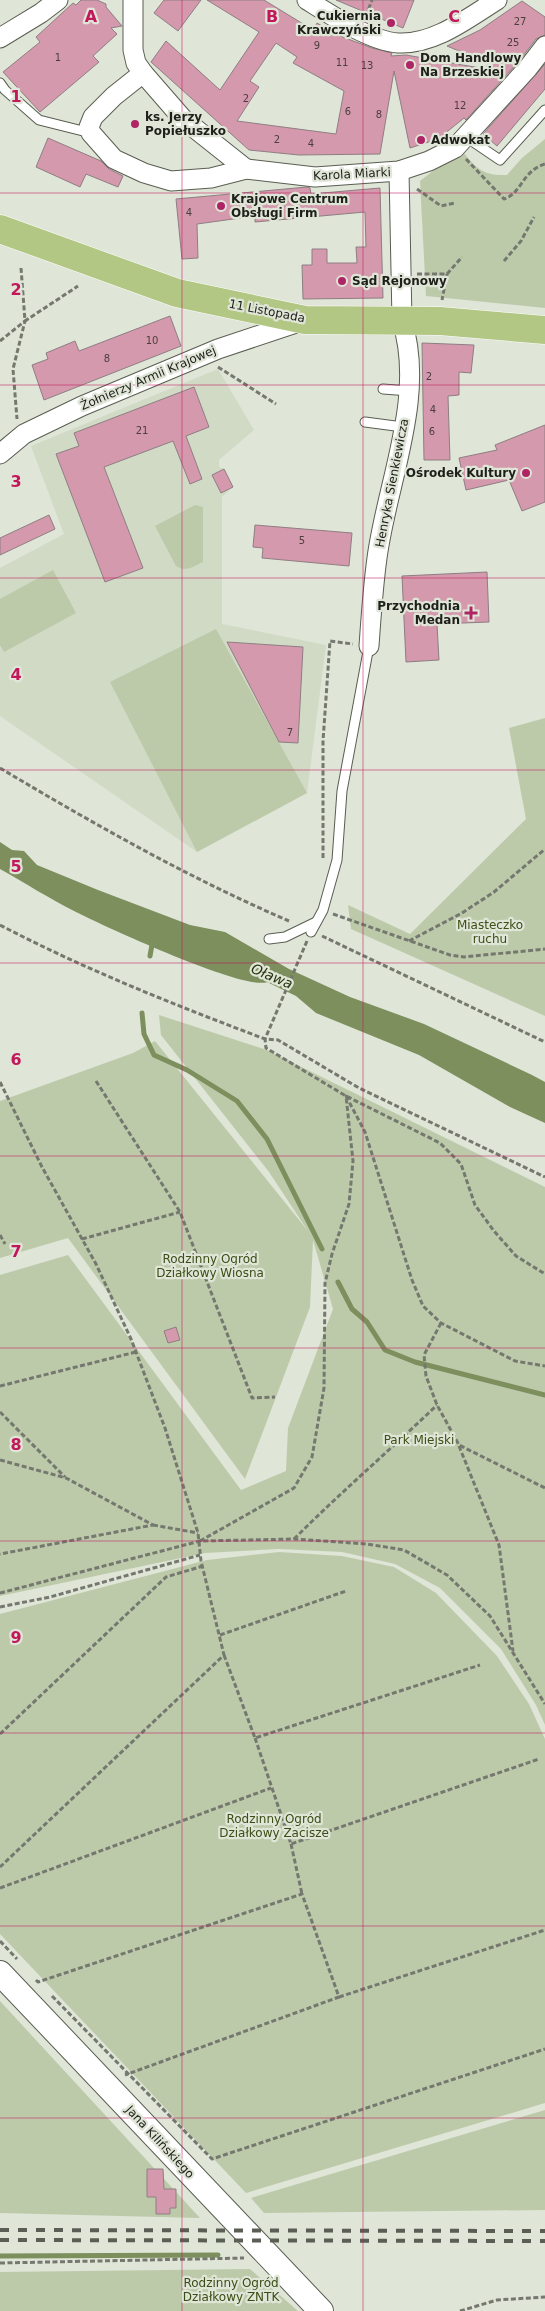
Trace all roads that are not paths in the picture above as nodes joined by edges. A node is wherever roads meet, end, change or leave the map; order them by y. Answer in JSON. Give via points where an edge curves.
{"nodes":[{"id":1,"x":58,"y":0,"type":"edge"},
{"id":2,"x":133,"y":0,"type":"edge"},
{"id":3,"x":308,"y":0,"type":"edge"},
{"id":4,"x":497,"y":0,"type":"edge"},
{"id":5,"x":0,"y":38,"type":"edge"},
{"id":6,"x":545,"y":46,"type":"edge"},
{"id":7,"x":142,"y":73,"type":"junction"},
{"id":8,"x":0,"y":83,"type":"edge"},
{"id":9,"x":545,"y":110,"type":"edge"},
{"id":10,"x":91,"y":134,"type":"junction"},
{"id":11,"x":461,"y":142,"type":"junction"},
{"id":12,"x":246,"y":169,"type":"junction"},
{"id":13,"x":400,"y":171,"type":"junction"},
{"id":14,"x":0,"y":229,"type":"edge"},
{"id":15,"x":305,"y":320,"type":"junction"},
{"id":16,"x":402,"y":321,"type":"junction"},
{"id":17,"x":545,"y":330,"type":"edge"},
{"id":18,"x":383,"y":389,"type":"dead end"},
{"id":19,"x":411,"y":391,"type":"junction"},
{"id":20,"x":364,"y":422,"type":"dead end"},
{"id":21,"x":403,"y":428,"type":"junction"},
{"id":22,"x":0,"y":454,"type":"edge"},
{"id":23,"x":369,"y":646,"type":"joint"},
{"id":24,"x":270,"y":939,"type":"dead end"},
{"id":25,"x":10,"y":1967,"type":"edge"},
{"id":26,"x":321,"y":2311,"type":"edge"}],
"edges":[{"from":1,"to":5,"type":"street"},
{"from":2,"to":7,"type":"street","via":[[133,50]]},
{"from":3,"to":4,"type":"street","via":[[342,22],[397,43],[432,36]]},
{"from":6,"to":11,"type":"street","name":"Karola Miarki"},
{"from":7,"to":10,"type":"street","via":[[93,117]]},
{"from":7,"to":12,"type":"street","via":[[183,119]]},
{"from":8,"to":10,"type":"lane","via":[[39,120]]},
{"from":9,"to":11,"type":"lane","via":[[500,160]]},
{"from":10,"to":12,"type":"street","via":[[114,159],[171,181],[211,178]]},
{"from":11,"to":13,"type":"street","name":"Karola Miarki","via":[[429,161]]},
{"from":12,"to":13,"type":"street","name":"Karola Miarki","via":[[315,177]]},
{"from":13,"to":16,"type":"street","name":"Karola Miarki"},
{"from":14,"to":15,"type":"main road","name":"11 Listopada","via":[[177,293]]},
{"from":15,"to":16,"type":"main road","name":"11 Listopada"},
{"from":15,"to":22,"type":"street","name":"Żołnierzy Armii Krajowej","via":[[218,349],[82,406],[24,434]]},
{"from":16,"to":17,"type":"main road","name":"11 Listopada","via":[[440,320]]},
{"from":16,"to":19,"type":"street","name":"Henryka Sienkiewicza","via":[[407,335]]},
{"from":18,"to":19,"type":"lane"},
{"from":19,"to":21,"type":"street","name":"Henryka Sienkiewicza"},
{"from":20,"to":21,"type":"lane"},
{"from":21,"to":23,"type":"street","name":"Henryka Sienkiewicza","via":[[377,558]]},
{"from":23,"to":24,"type":"lane","name":"Henryka Sienkiewicza","via":[[342,791],[337,860],[323,910],[308,930]]},
{"from":25,"to":26,"type":"street","name":"Jana Kilińskiego","via":[[106,2085]]}]}
